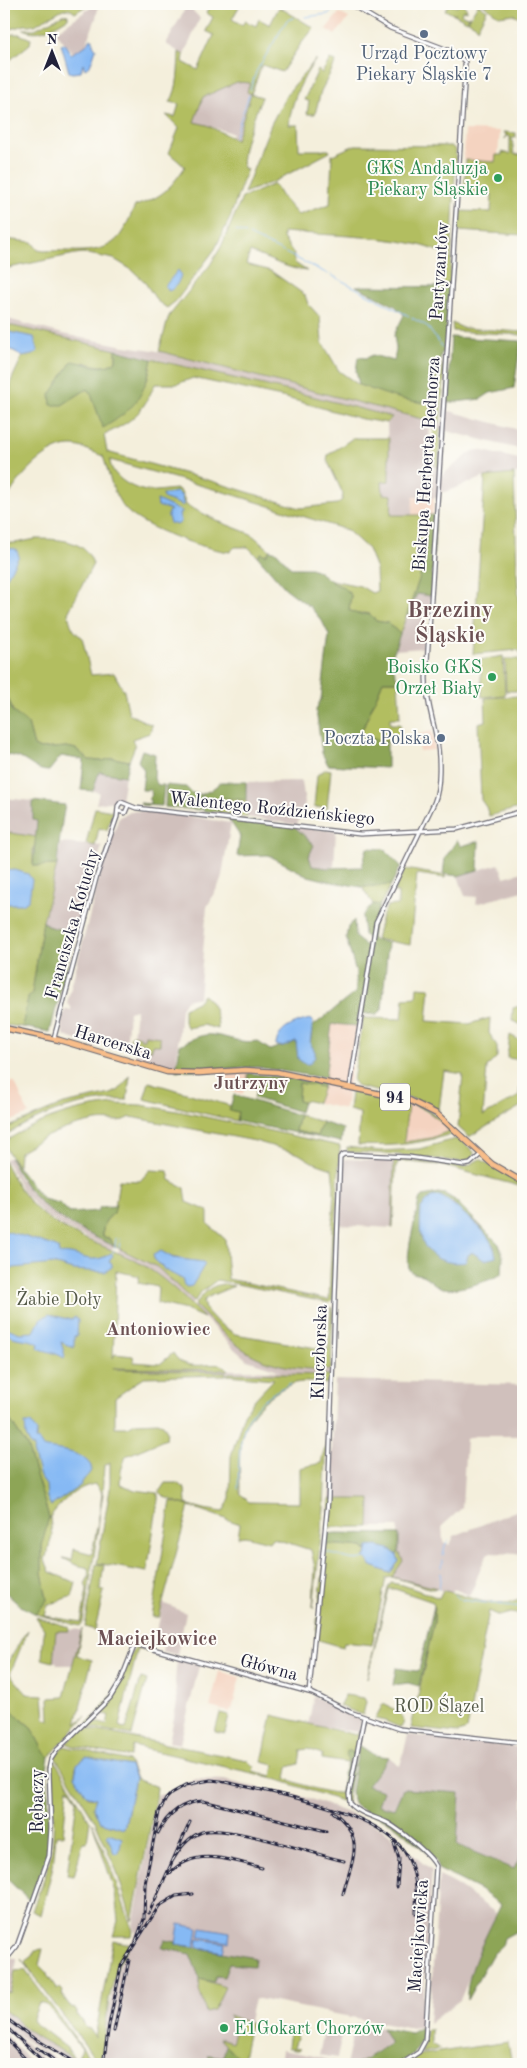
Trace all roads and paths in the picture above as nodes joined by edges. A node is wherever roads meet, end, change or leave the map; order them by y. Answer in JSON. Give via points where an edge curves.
{"nodes":[{"id":1,"x":350,"y":4,"type":"edge"},
{"id":2,"x":448,"y":334,"type":"joint"},
{"id":3,"x":128,"y":808,"type":"junction"},
{"id":4,"x":118,"y":810,"type":"junction"},
{"id":5,"x":523,"y":811,"type":"edge"},
{"id":6,"x":122,"y":813,"type":"junction"},
{"id":7,"x":117,"y":817,"type":"junction"},
{"id":8,"x":420,"y":832,"type":"junction"},
{"id":9,"x":4,"y":1028,"type":"edge"},
{"id":10,"x":54,"y":1038,"type":"junction"},
{"id":11,"x":350,"y":1087,"type":"junction"},
{"id":12,"x":480,"y":1155,"type":"junction"},
{"id":13,"x":523,"y":1182,"type":"edge"},
{"id":14,"x":135,"y":1644,"type":"joint"},
{"id":15,"x":309,"y":1692,"type":"junction"},
{"id":16,"x":366,"y":1718,"type":"junction"},
{"id":17,"x":523,"y":1743,"type":"edge"},
{"id":18,"x":4,"y":1962,"type":"edge"},
{"id":19,"x":401,"y":2064,"type":"edge"}],
"edges":[{"from":1,"to":2,"type":"street","name":"Partyzantów","via":[[382,24],[456,53],[464,61],[466,72]]},
{"from":2,"to":8,"type":"street","name":"Biskupa Herberta Bednorza","via":[[426,683],[427,702],[436,736],[438,788]]},
{"from":3,"to":4,"type":"street","via":[[121,802]]},
{"from":3,"to":6,"type":"street"},
{"from":3,"to":8,"type":"street","name":"Walentego Roździeńskiego","via":[[352,833]]},
{"from":4,"to":6,"type":"street"},
{"from":4,"to":7,"type":"street","name":"Franciszka Kotuchy"},
{"from":5,"to":8,"type":"street","name":"Walentego Roździeńskiego","via":[[471,826]]},
{"from":6,"to":7,"type":"street"},
{"from":7,"to":10,"type":"street","name":"Franciszka Kotuchy","via":[[97,875]]},
{"from":8,"to":11,"type":"street","name":"Biskupa Herberta Bednorza","via":[[376,922]]},
{"from":9,"to":10,"type":"main road","name":"Harcerska","number":"94"},
{"from":10,"to":11,"type":"main road","name":"Harcerska","number":"94","via":[[167,1072],[269,1071]]},
{"from":11,"to":12,"type":"main road","number":"94","via":[[422,1105],[437,1114]]},
{"from":12,"to":13,"type":"main road","number":"94"},
{"from":12,"to":15,"type":"street","name":"Kluczborska","via":[[464,1165],[405,1157],[344,1154],[340,1157],[328,1497]]},
{"from":14,"to":15,"type":"street","name":"Główna"},
{"from":14,"to":18,"type":"street","name":"Rębaczy","via":[[110,1698],[57,1750],[51,1760],[50,1848],[14,1952]]},
{"from":15,"to":16,"type":"street","name":"Główna"},
{"from":16,"to":17,"type":"street","name":"Główna","via":[[406,1730]]},
{"from":16,"to":19,"type":"street","name":"Maciejkowicka","via":[[350,1804],[394,1827],[430,1858],[436,1868],[425,2041],[419,2052]]}]}
